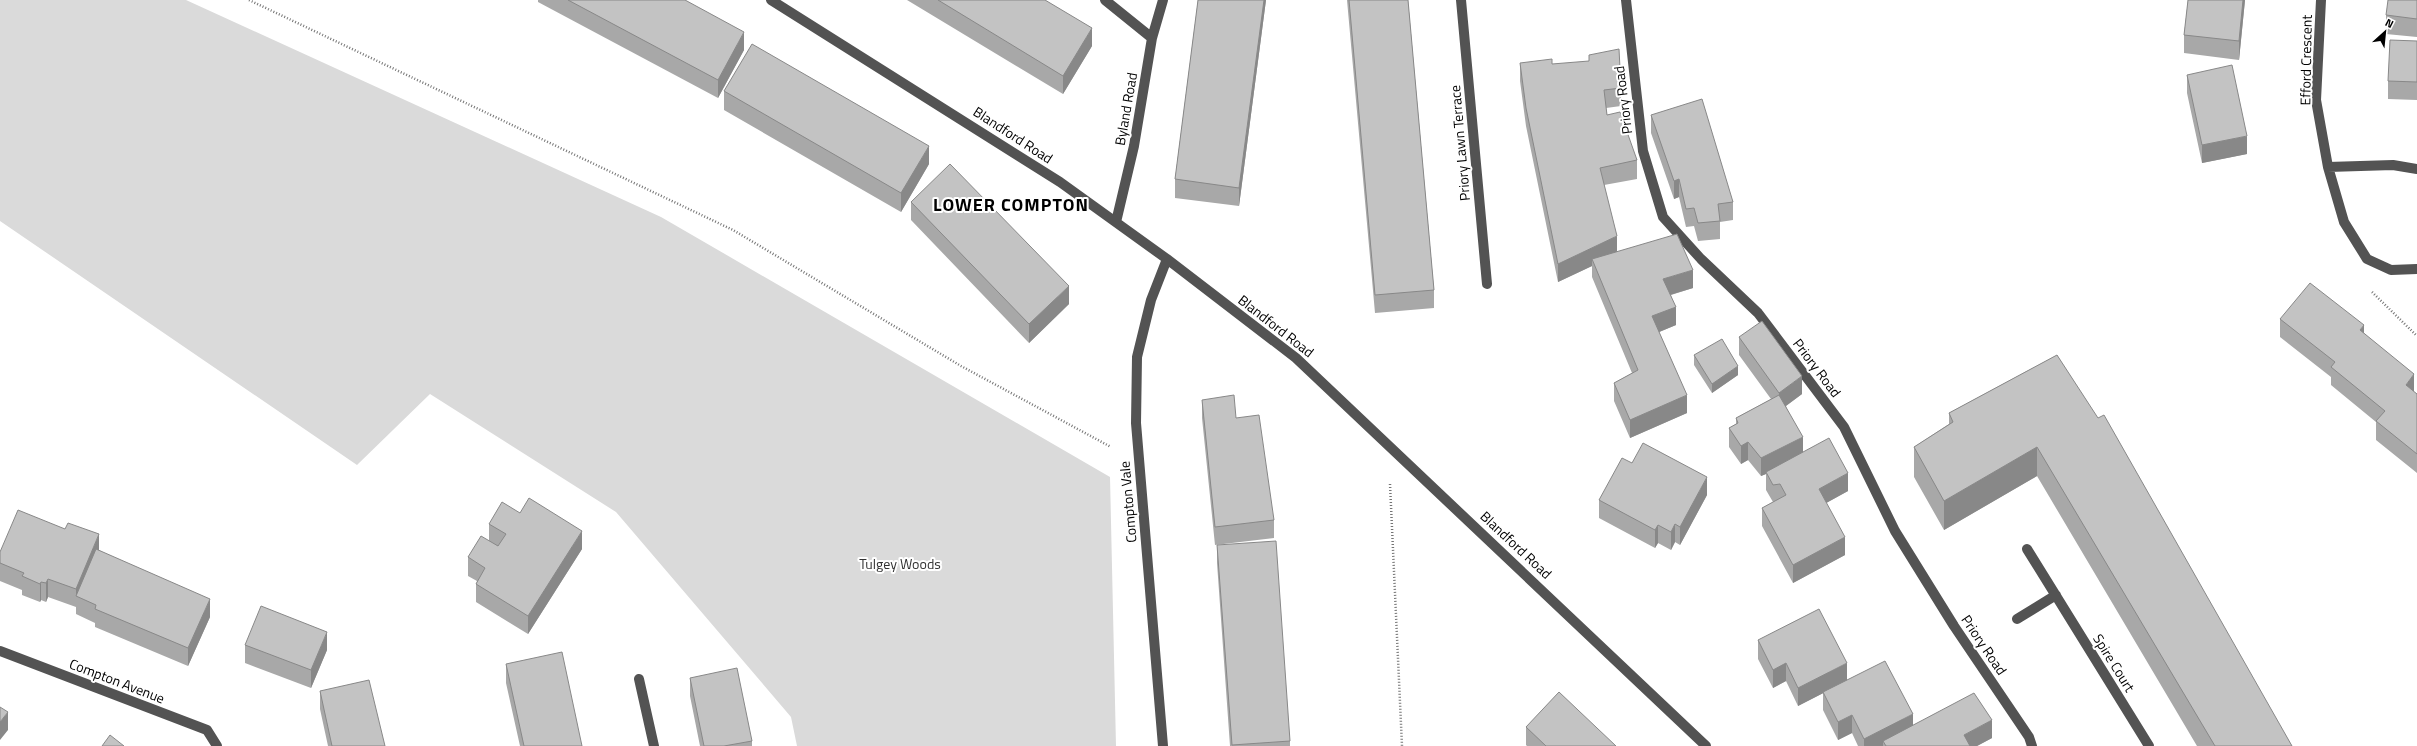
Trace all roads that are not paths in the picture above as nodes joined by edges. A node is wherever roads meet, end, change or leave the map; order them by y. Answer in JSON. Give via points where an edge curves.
{"nodes":[{"id":1,"x":771,"y":0,"type":"edge"},
{"id":2,"x":1105,"y":0,"type":"edge"},
{"id":3,"x":1163,"y":0,"type":"edge"},
{"id":4,"x":1461,"y":0,"type":"edge"},
{"id":5,"x":1626,"y":0,"type":"edge"},
{"id":6,"x":2321,"y":0,"type":"edge"},
{"id":7,"x":1152,"y":38,"type":"junction"},
{"id":8,"x":2328,"y":167,"type":"junction"},
{"id":9,"x":2417,"y":169,"type":"edge"},
{"id":10,"x":1116,"y":222,"type":"junction"},
{"id":11,"x":1167,"y":259,"type":"junction"},
{"id":12,"x":2417,"y":269,"type":"edge"},
{"id":13,"x":1487,"y":284,"type":"dead end"},
{"id":14,"x":2027,"y":549,"type":"dead end"},
{"id":15,"x":2056,"y":596,"type":"junction"},
{"id":16,"x":2017,"y":620,"type":"dead end"},
{"id":17,"x":0,"y":651,"type":"edge"},
{"id":18,"x":639,"y":679,"type":"dead end"},
{"id":19,"x":217,"y":746,"type":"edge"},
{"id":20,"x":654,"y":746,"type":"edge"},
{"id":21,"x":1163,"y":746,"type":"edge"},
{"id":22,"x":1706,"y":746,"type":"edge"},
{"id":23,"x":2032,"y":746,"type":"edge"},
{"id":24,"x":2149,"y":746,"type":"edge"}],
"edges":[{"from":1,"to":10,"type":"street","name":"Blandford Road","via":[[1060,182]]},
{"from":2,"to":7,"type":"street"},
{"from":3,"to":7,"type":"street","name":"Byland Road"},
{"from":4,"to":13,"type":"street","name":"Priory Lawn Terrace"},
{"from":5,"to":23,"type":"street","name":"Priory Road","via":[[1643,151],[1663,217],[1701,259],[1758,313],[1844,427],[1895,531],[1954,626],[2029,737]]},
{"from":6,"to":8,"type":"street","name":"Efford Crescent","via":[[2316,100]]},
{"from":7,"to":10,"type":"street","name":"Byland Road","via":[[1134,146]]},
{"from":8,"to":9,"type":"street","via":[[2393,166]]},
{"from":8,"to":12,"type":"street","name":"Efford Crescent","via":[[2344,222],[2366,259],[2391,270]]},
{"from":10,"to":11,"type":"street","name":"Blandford Road"},
{"from":11,"to":21,"type":"street","name":"Compton Vale","via":[[1151,300],[1137,358],[1136,423]]},
{"from":11,"to":22,"type":"street","name":"Blandford Road","via":[[1296,358]]},
{"from":14,"to":15,"type":"street","name":"Spire Court"},
{"from":15,"to":16,"type":"street"},
{"from":15,"to":24,"type":"street","name":"Spire Court"},
{"from":17,"to":19,"type":"street","name":"Compton Avenue","via":[[207,730]]},
{"from":18,"to":20,"type":"street"}]}
